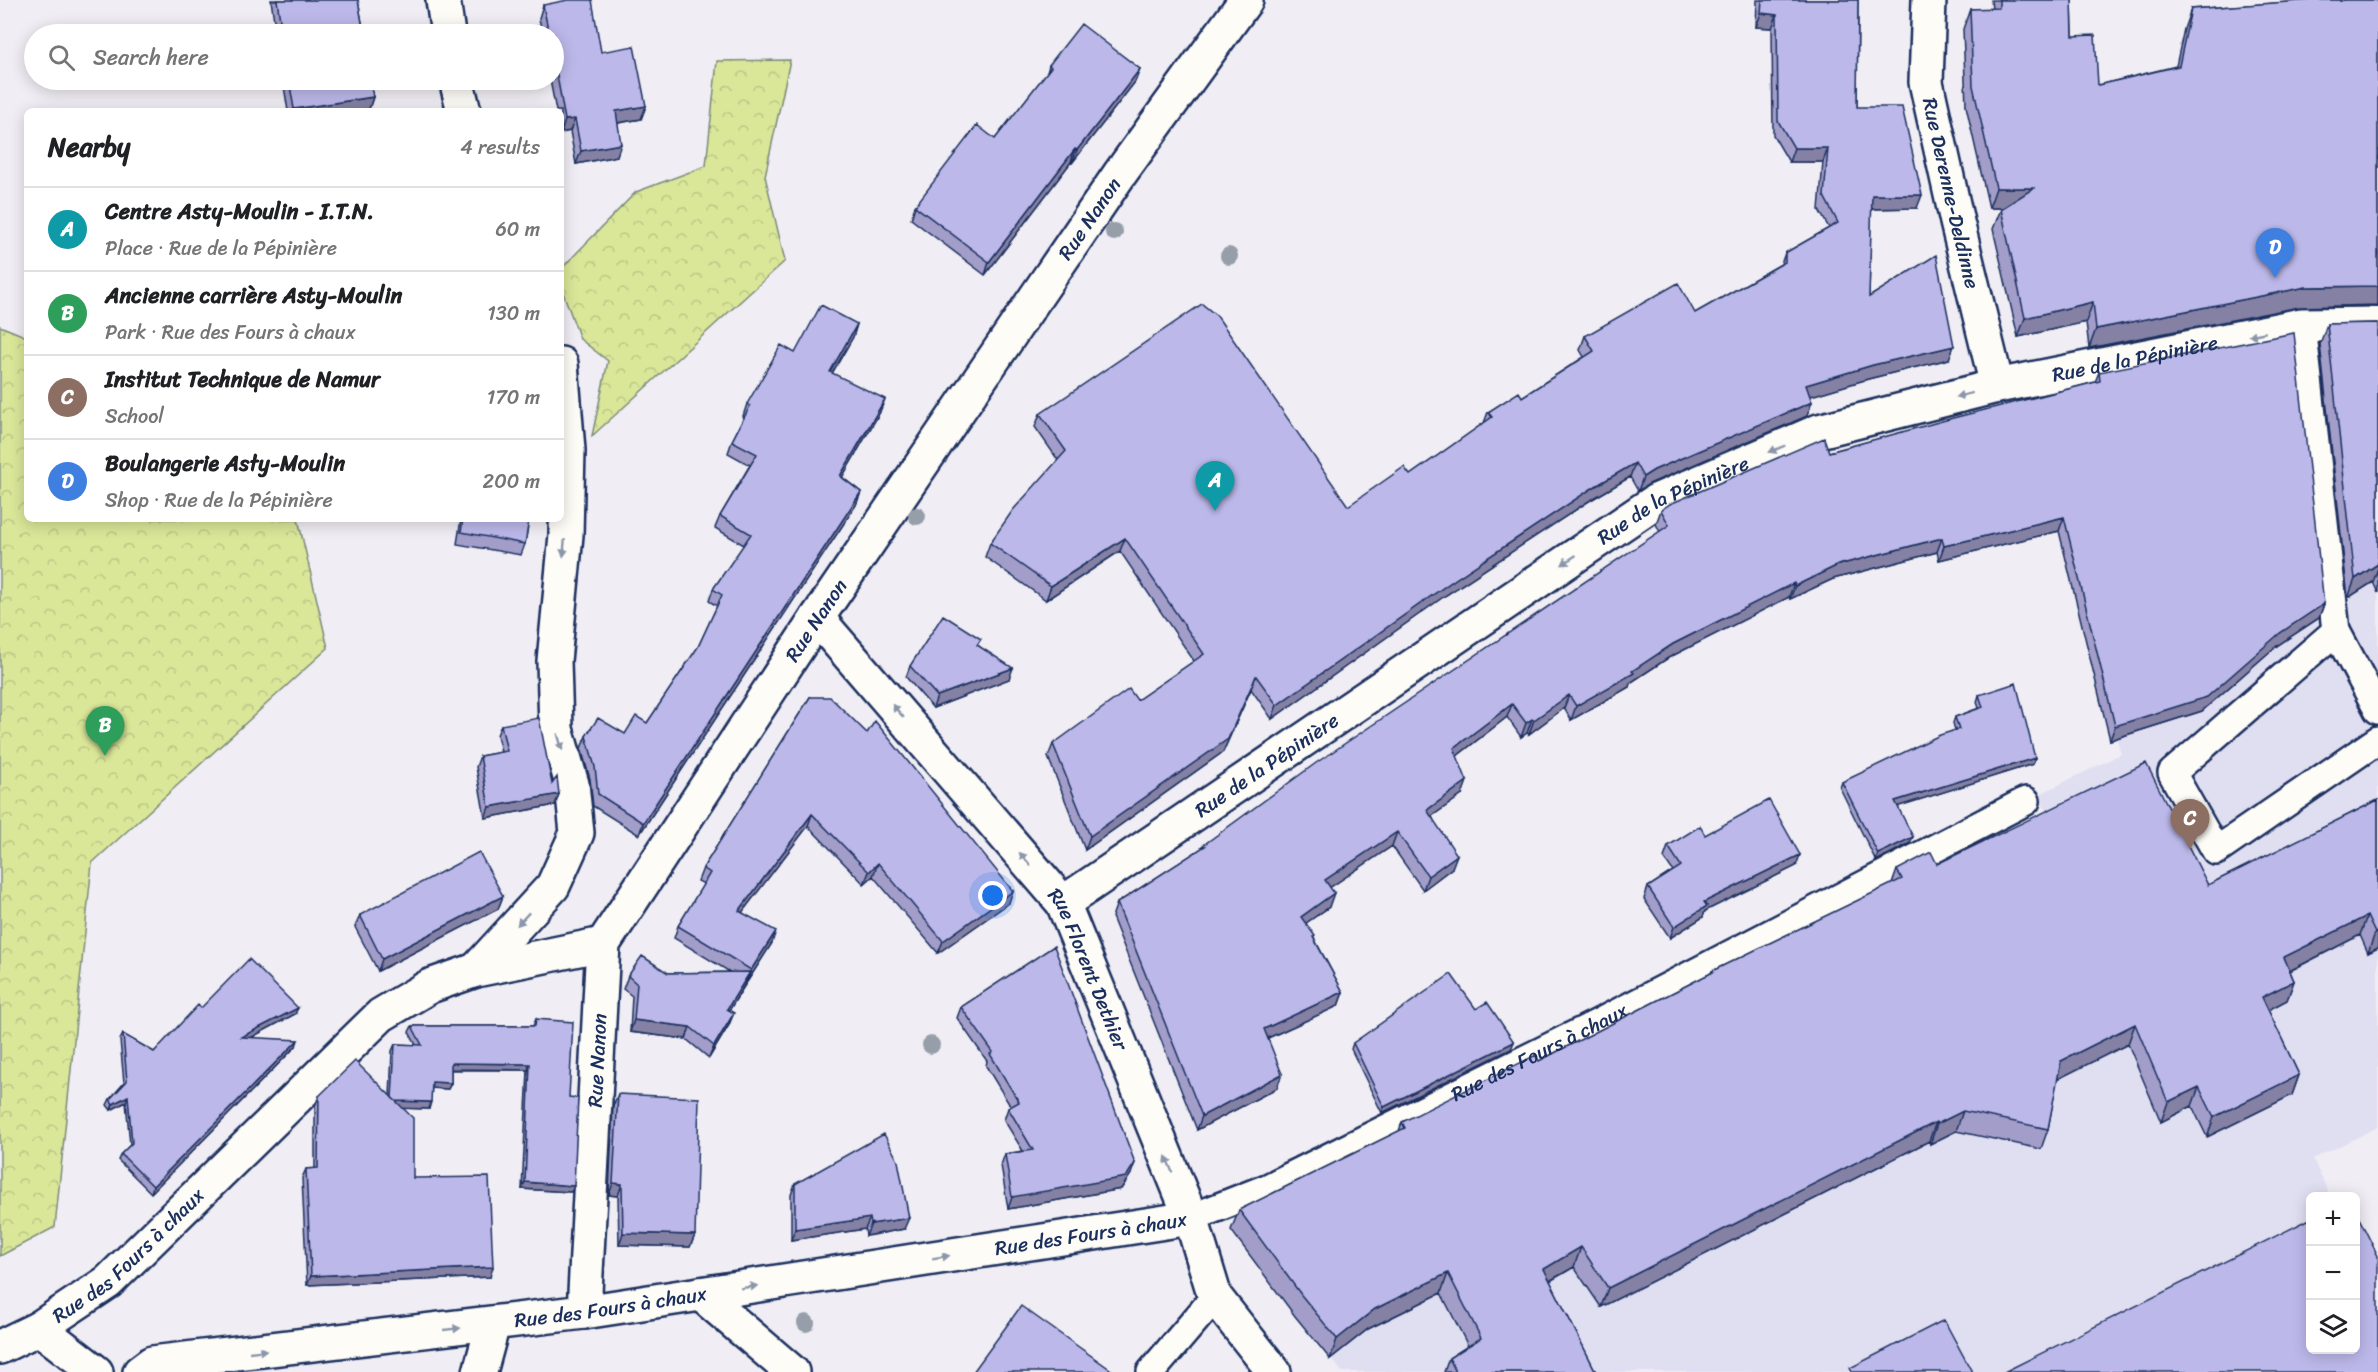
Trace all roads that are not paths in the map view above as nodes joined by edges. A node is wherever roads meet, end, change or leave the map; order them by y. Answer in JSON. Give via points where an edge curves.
{"nodes":[{"id":1,"x":443,"y":0,"type":"edge"},
{"id":2,"x":1246,"y":0,"type":"edge"},
{"id":3,"x":1929,"y":0,"type":"edge"},
{"id":4,"x":447,"y":24,"type":"edge"},
{"id":5,"x":459,"y":90,"type":"edge"},
{"id":6,"x":463,"y":108,"type":"edge"},
{"id":7,"x":2378,"y":324,"type":"edge"},
{"id":8,"x":2302,"y":325,"type":"junction"},
{"id":9,"x":1996,"y":386,"type":"junction"},
{"id":10,"x":564,"y":401,"type":"edge"},
{"id":11,"x":817,"y":618,"type":"junction"},
{"id":12,"x":2336,"y":632,"type":"junction"},
{"id":13,"x":2378,"y":710,"type":"edge"},
{"id":14,"x":2378,"y":740,"type":"edge"},
{"id":15,"x":2026,"y":801,"type":"dead end"},
{"id":16,"x":1063,"y":903,"type":"junction"},
{"id":17,"x":603,"y":944,"type":"junction"},
{"id":18,"x":477,"y":970,"type":"junction"},
{"id":19,"x":1191,"y":1218,"type":"junction"},
{"id":20,"x":701,"y":1294,"type":"junction"},
{"id":21,"x":1215,"y":1297,"type":"junction"},
{"id":22,"x":584,"y":1312,"type":"junction"},
{"id":23,"x":493,"y":1324,"type":"junction"},
{"id":24,"x":39,"y":1328,"type":"junction"},
{"id":25,"x":0,"y":1347,"type":"edge"},
{"id":26,"x":96,"y":1372,"type":"edge"},
{"id":27,"x":140,"y":1372,"type":"edge"},
{"id":28,"x":480,"y":1372,"type":"edge"},
{"id":29,"x":792,"y":1372,"type":"edge"},
{"id":30,"x":1151,"y":1372,"type":"edge"},
{"id":31,"x":1274,"y":1372,"type":"edge"}],
"edges":[{"from":1,"to":4,"type":"street"},
{"from":2,"to":11,"type":"street","name":"Rue Nanon","via":[[1119,175]]},
{"from":3,"to":9,"type":"street","name":"Rue Derenne-Deldinne","via":[[1926,82]]},
{"from":5,"to":6,"type":"street"},
{"from":7,"to":8,"type":"street","name":"Rue de la Pépinière"},
{"from":8,"to":9,"type":"street","name":"Rue de la Pépinière","one_way":true},
{"from":8,"to":12,"type":"lane"},
{"from":9,"to":16,"type":"street","name":"Rue de la Pépinière","one_way":true,"via":[[1819,431],[1656,501]]},
{"from":10,"to":18,"type":"street","one_way":true,"via":[[568,450],[566,535],[554,661],[556,729],[572,784],[577,833],[553,886]]},
{"from":16,"to":11,"type":"street","name":"Rue Florent Dethier","one_way":true},
{"from":11,"to":17,"type":"street","name":"Rue Nanon"},
{"from":12,"to":13,"type":"lane"},
{"from":12,"to":14,"type":"lane","via":[[2172,773],[2216,851]]},
{"from":15,"to":19,"type":"lane","name":"Rue des Fours à chaux","via":[[1596,1024],[1267,1188]]},
{"from":19,"to":16,"type":"street","name":"Rue Florent Dethier","one_way":true},
{"from":17,"to":18,"type":"street","name":"Rue des Fours à chaux"},
{"from":17,"to":22,"type":"street","name":"Rue Nanon"},
{"from":18,"to":24,"type":"street","name":"Rue des Fours à chaux","via":[[430,986],[381,1015],[108,1282]]},
{"from":20,"to":19,"type":"street","name":"Rue des Fours à chaux","one_way":true},
{"from":19,"to":21,"type":"street","name":"Rue Florent Dethier"},
{"from":20,"to":22,"type":"street","name":"Rue des Fours à chaux"},
{"from":20,"to":29,"type":"street"},
{"from":21,"to":30,"type":"lane"},
{"from":21,"to":31,"type":"street","name":"Rue Florent Dethier"},
{"from":22,"to":23,"type":"street","name":"Rue des Fours à chaux"},
{"from":27,"to":23,"type":"street","name":"Rue des Fours à chaux","one_way":true,"via":[[152,1363]]},
{"from":23,"to":28,"type":"street"},
{"from":24,"to":25,"type":"street","name":"Rue des Fours à chaux"},
{"from":24,"to":26,"type":"street","name":"Rue des Fours à chaux"}]}
